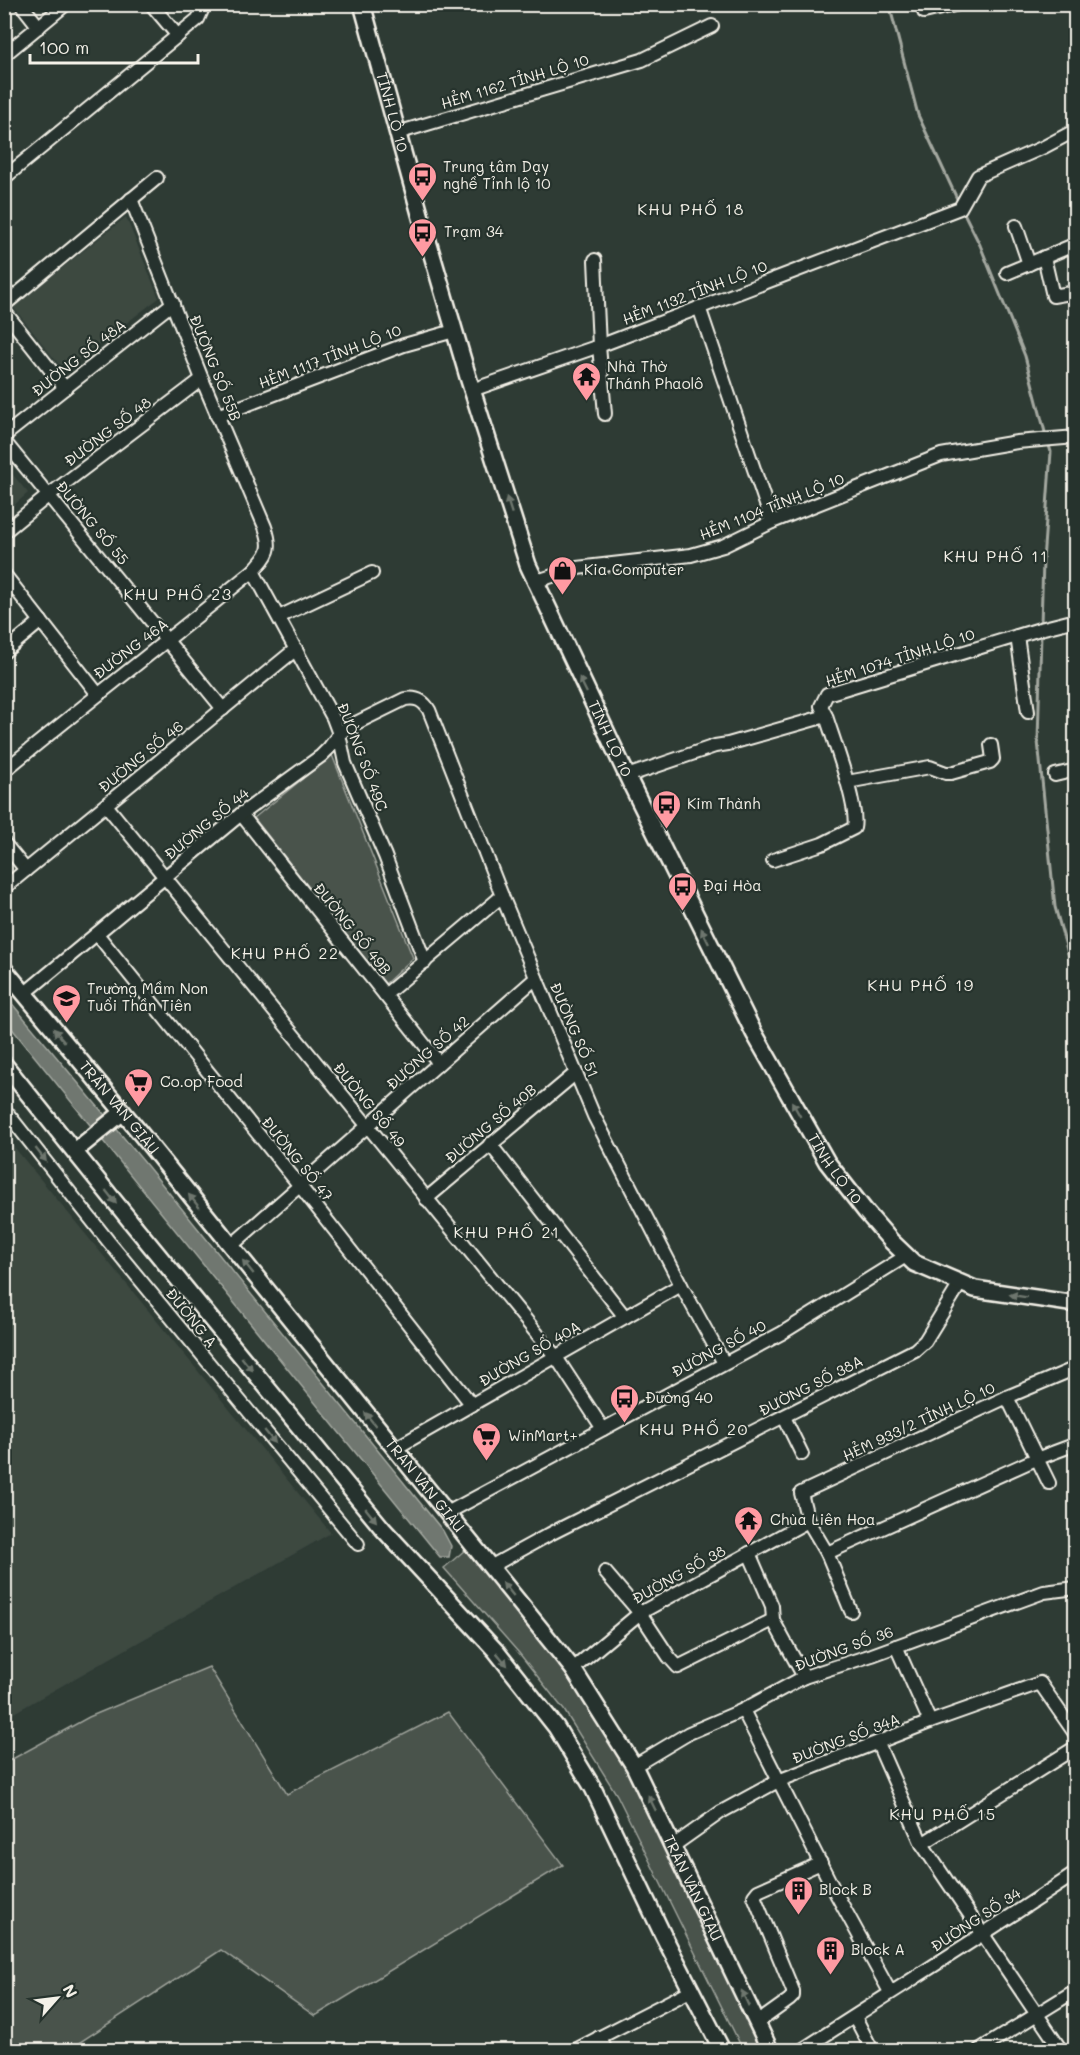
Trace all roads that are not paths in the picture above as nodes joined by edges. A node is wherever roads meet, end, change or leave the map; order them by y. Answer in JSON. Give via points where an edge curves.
{"nodes":[{"id":1,"x":21,"y":4,"type":"edge"},
{"id":2,"x":66,"y":4,"type":"edge"},
{"id":3,"x":151,"y":4,"type":"edge"},
{"id":4,"x":202,"y":4,"type":"edge"},
{"id":5,"x":362,"y":4,"type":"edge"},
{"id":6,"x":960,"y":4,"type":"edge"},
{"id":7,"x":924,"y":12,"type":"dead end"},
{"id":8,"x":712,"y":26,"type":"dead end"},
{"id":9,"x":39,"y":27,"type":"junction"},
{"id":10,"x":178,"y":36,"type":"junction"},
{"id":11,"x":4,"y":55,"type":"edge"},
{"id":12,"x":1076,"y":130,"type":"edge"},
{"id":13,"x":397,"y":133,"type":"junction"},
{"id":14,"x":4,"y":178,"type":"edge"},
{"id":15,"x":157,"y":178,"type":"dead end"},
{"id":16,"x":131,"y":199,"type":"junction"},
{"id":17,"x":1016,"y":226,"type":"dead end"},
{"id":18,"x":1076,"y":244,"type":"edge"},
{"id":19,"x":1044,"y":257,"type":"junction"},
{"id":20,"x":595,"y":260,"type":"dead end"},
{"id":21,"x":1029,"y":264,"type":"junction"},
{"id":22,"x":1007,"y":273,"type":"dead end"},
{"id":23,"x":1076,"y":292,"type":"edge"},
{"id":24,"x":173,"y":303,"type":"junction"},
{"id":25,"x":4,"y":305,"type":"edge"},
{"id":26,"x":699,"y":307,"type":"junction"},
{"id":27,"x":4,"y":311,"type":"edge"},
{"id":28,"x":454,"y":331,"type":"junction"},
{"id":29,"x":599,"y":346,"type":"junction"},
{"id":30,"x":202,"y":379,"type":"junction"},
{"id":31,"x":64,"y":388,"type":"junction"},
{"id":32,"x":472,"y":390,"type":"junction"},
{"id":33,"x":605,"y":414,"type":"dead end"},
{"id":34,"x":218,"y":416,"type":"junction"},
{"id":35,"x":4,"y":436,"type":"edge"},
{"id":36,"x":1069,"y":438,"type":"edge"},
{"id":37,"x":4,"y":441,"type":"edge"},
{"id":38,"x":49,"y":495,"type":"junction"},
{"id":39,"x":772,"y":522,"type":"junction"},
{"id":40,"x":4,"y":532,"type":"edge"},
{"id":41,"x":270,"y":547,"type":"joint"},
{"id":42,"x":253,"y":571,"type":"junction"},
{"id":43,"x":372,"y":573,"type":"dead end"},
{"id":44,"x":4,"y":574,"type":"edge"},
{"id":45,"x":534,"y":582,"type":"junction"},
{"id":46,"x":279,"y":617,"type":"junction"},
{"id":47,"x":1076,"y":620,"type":"edge"},
{"id":48,"x":41,"y":621,"type":"junction"},
{"id":49,"x":1017,"y":636,"type":"junction"},
{"id":50,"x":168,"y":640,"type":"junction"},
{"id":51,"x":297,"y":650,"type":"junction"},
{"id":52,"x":4,"y":652,"type":"edge"},
{"id":53,"x":97,"y":693,"type":"junction"},
{"id":54,"x":419,"y":699,"type":"joint"},
{"id":55,"x":223,"y":709,"type":"junction"},
{"id":56,"x":1028,"y":712,"type":"dead end"},
{"id":57,"x":826,"y":716,"type":"junction"},
{"id":58,"x":339,"y":734,"type":"junction"},
{"id":59,"x":991,"y":745,"type":"dead end"},
{"id":60,"x":1076,"y":770,"type":"edge"},
{"id":61,"x":4,"y":771,"type":"edge"},
{"id":62,"x":1055,"y":775,"type":"dead end"},
{"id":63,"x":627,"y":776,"type":"junction"},
{"id":64,"x":848,"y":782,"type":"junction"},
{"id":65,"x":106,"y":805,"type":"junction"},
{"id":66,"x":241,"y":814,"type":"junction"},
{"id":67,"x":4,"y":843,"type":"edge"},
{"id":68,"x":773,"y":860,"type":"dead end"},
{"id":69,"x":26,"y":870,"type":"junction"},
{"id":70,"x":165,"y":877,"type":"junction"},
{"id":71,"x":4,"y":888,"type":"edge"},
{"id":72,"x":502,"y":896,"type":"junction"},
{"id":73,"x":96,"y":934,"type":"junction"},
{"id":74,"x":425,"y":962,"type":"junction"},
{"id":75,"x":4,"y":969,"type":"edge"},
{"id":76,"x":536,"y":978,"type":"junction"},
{"id":77,"x":24,"y":994,"type":"junction"},
{"id":78,"x":386,"y":996,"type":"junction"},
{"id":79,"x":440,"y":1063,"type":"junction"},
{"id":80,"x":4,"y":1064,"type":"edge"},
{"id":81,"x":576,"y":1073,"type":"junction"},
{"id":82,"x":4,"y":1109,"type":"edge"},
{"id":83,"x":118,"y":1116,"type":"junction"},
{"id":84,"x":368,"y":1126,"type":"junction"},
{"id":85,"x":490,"y":1144,"type":"junction"},
{"id":86,"x":79,"y":1147,"type":"junction"},
{"id":87,"x":300,"y":1186,"type":"junction"},
{"id":88,"x":426,"y":1198,"type":"junction"},
{"id":89,"x":231,"y":1246,"type":"junction"},
{"id":90,"x":906,"y":1256,"type":"junction"},
{"id":91,"x":960,"y":1284,"type":"junction"},
{"id":92,"x":681,"y":1285,"type":"junction"},
{"id":93,"x":1076,"y":1304,"type":"edge"},
{"id":94,"x":625,"y":1317,"type":"junction"},
{"id":95,"x":556,"y":1357,"type":"junction"},
{"id":96,"x":724,"y":1363,"type":"junction"},
{"id":97,"x":1076,"y":1368,"type":"edge"},
{"id":98,"x":1007,"y":1397,"type":"junction"},
{"id":99,"x":472,"y":1405,"type":"junction"},
{"id":100,"x":784,"y":1417,"type":"junction"},
{"id":101,"x":603,"y":1429,"type":"junction"},
{"id":102,"x":1076,"y":1444,"type":"edge"},
{"id":103,"x":394,"y":1449,"type":"junction"},
{"id":104,"x":801,"y":1454,"type":"dead end"},
{"id":105,"x":1036,"y":1459,"type":"junction"},
{"id":106,"x":1049,"y":1483,"type":"dead end"},
{"id":107,"x":447,"y":1513,"type":"junction"},
{"id":108,"x":808,"y":1521,"type":"junction"},
{"id":109,"x":358,"y":1544,"type":"dead end"},
{"id":110,"x":749,"y":1553,"type":"junction"},
{"id":111,"x":827,"y":1553,"type":"junction"},
{"id":112,"x":490,"y":1567,"type":"junction"},
{"id":113,"x":605,"y":1572,"type":"dead end"},
{"id":114,"x":1076,"y":1588,"type":"edge"},
{"id":115,"x":851,"y":1611,"type":"dead end"},
{"id":116,"x":640,"y":1613,"type":"junction"},
{"id":117,"x":773,"y":1620,"type":"junction"},
{"id":118,"x":896,"y":1646,"type":"junction"},
{"id":119,"x":573,"y":1669,"type":"junction"},
{"id":120,"x":804,"y":1677,"type":"junction"},
{"id":121,"x":743,"y":1710,"type":"junction"},
{"id":122,"x":930,"y":1722,"type":"junction"},
{"id":123,"x":1076,"y":1735,"type":"edge"},
{"id":124,"x":878,"y":1744,"type":"junction"},
{"id":125,"x":1076,"y":1747,"type":"edge"},
{"id":126,"x":634,"y":1766,"type":"junction"},
{"id":127,"x":778,"y":1781,"type":"junction"},
{"id":128,"x":922,"y":1844,"type":"junction"},
{"id":129,"x":673,"y":1846,"type":"junction"},
{"id":130,"x":821,"y":1863,"type":"junction"},
{"id":131,"x":1076,"y":1873,"type":"edge"},
{"id":132,"x":983,"y":1935,"type":"junction"},
{"id":133,"x":692,"y":1990,"type":"junction"},
{"id":134,"x":1076,"y":1990,"type":"edge"},
{"id":135,"x":890,"y":1992,"type":"junction"},
{"id":136,"x":1036,"y":2015,"type":"junction"},
{"id":137,"x":855,"y":2016,"type":"junction"},
{"id":138,"x":757,"y":2023,"type":"junction"},
{"id":139,"x":599,"y":2037,"type":"junction"},
{"id":140,"x":575,"y":2050,"type":"edge"},
{"id":141,"x":606,"y":2050,"type":"edge"},
{"id":142,"x":722,"y":2050,"type":"edge"},
{"id":143,"x":770,"y":2050,"type":"edge"},
{"id":144,"x":802,"y":2050,"type":"edge"},
{"id":145,"x":872,"y":2050,"type":"edge"},
{"id":146,"x":979,"y":2050,"type":"edge"},
{"id":147,"x":1061,"y":2050,"type":"edge"}],
"edges":[{"from":1,"to":9,"type":"street"},
{"from":2,"to":9,"type":"street"},
{"from":3,"to":10,"type":"street"},
{"from":4,"to":10,"type":"street","via":[[198,19]]},
{"from":5,"to":13,"type":"main road","name":"TỈNH LỘ 10"},
{"from":6,"to":7,"type":"street"},
{"from":8,"to":13,"type":"street","name":"HẺM 1162 TỈNH LỘ 10","via":[[642,60]]},
{"from":9,"to":11,"type":"street"},
{"from":10,"to":14,"type":"street"},
{"from":12,"to":26,"type":"street","name":"HẺM 1132 TỈNH LỘ 10","via":[[978,176],[960,208]]},
{"from":13,"to":28,"type":"main road","name":"TỈNH LỘ 10"},
{"from":15,"to":16,"type":"street"},
{"from":16,"to":24,"type":"street","name":"ĐƯỜNG SỐ 55B"},
{"from":16,"to":25,"type":"street"},
{"from":17,"to":21,"type":"street"},
{"from":18,"to":19,"type":"street"},
{"from":19,"to":21,"type":"street"},
{"from":19,"to":23,"type":"street","via":[[1053,296]]},
{"from":20,"to":29,"type":"street"},
{"from":21,"to":22,"type":"street"},
{"from":24,"to":30,"type":"street","name":"ĐƯỜNG SỐ 55B"},
{"from":24,"to":31,"type":"street","name":"ĐƯỜNG SỐ 48A"},
{"from":26,"to":29,"type":"street","name":"HẺM 1132 TỈNH LỘ 10"},
{"from":26,"to":39,"type":"street"},
{"from":27,"to":31,"type":"street"},
{"from":28,"to":32,"type":"main road","name":"TỈNH LỘ 10"},
{"from":28,"to":34,"type":"street","name":"HẺM 1117 TỈNH LỘ 10","via":[[404,345]]},
{"from":29,"to":32,"type":"street","name":"HẺM 1132 TỈNH LỘ 10"},
{"from":29,"to":33,"type":"street"},
{"from":30,"to":34,"type":"street","name":"ĐƯỜNG SỐ 55B"},
{"from":30,"to":38,"type":"street","name":"ĐƯỜNG SỐ 48"},
{"from":31,"to":35,"type":"street","name":"ĐƯỜNG SỐ 48A"},
{"from":45,"to":32,"type":"main road","name":"TỈNH LỘ 10","one_way":true},
{"from":34,"to":41,"type":"street","name":"ĐƯỜNG SỐ 55B","via":[[265,526]]},
{"from":36,"to":39,"type":"street","name":"HẺM 1104 TỈNH LỘ 10","via":[[941,455]]},
{"from":37,"to":38,"type":"street","name":"ĐƯỜNG SỐ 55"},
{"from":38,"to":40,"type":"street","name":"ĐƯỜNG SỐ 48"},
{"from":38,"to":50,"type":"street","name":"ĐƯỜNG SỐ 55"},
{"from":39,"to":45,"type":"street","name":"HẺM 1104 TỈNH LỘ 10","via":[[723,546],[691,555],[577,568]]},
{"from":41,"to":42,"type":"street","name":"ĐƯỜNG 46A"},
{"from":42,"to":46,"type":"street","name":"ĐƯỜNG SỐ 49C"},
{"from":42,"to":50,"type":"street","name":"ĐƯỜNG 46A"},
{"from":43,"to":46,"type":"street"},
{"from":44,"to":48,"type":"street"},
{"from":63,"to":45,"type":"main road","name":"TỈNH LỘ 10","one_way":true},
{"from":46,"to":51,"type":"street","name":"ĐƯỜNG SỐ 49C"},
{"from":47,"to":49,"type":"street","name":"HẺM 1074 TỈNH LỘ 10"},
{"from":48,"to":52,"type":"street"},
{"from":48,"to":53,"type":"street"},
{"from":49,"to":56,"type":"street"},
{"from":49,"to":57,"type":"street","name":"HẺM 1074 TỈNH LỘ 10","via":[[827,694],[821,706]]},
{"from":50,"to":53,"type":"street","name":"ĐƯỜNG 46A"},
{"from":50,"to":55,"type":"street","name":"ĐƯỜNG SỐ 55"},
{"from":51,"to":55,"type":"street","name":"ĐƯỜNG SỐ 46"},
{"from":51,"to":58,"type":"street","name":"ĐƯỜNG SỐ 49C"},
{"from":53,"to":61,"type":"street","name":"ĐƯỜNG 46A"},
{"from":54,"to":58,"type":"street","name":"ĐƯỜNG SỐ 44","via":[[405,699]]},
{"from":54,"to":72,"type":"street","name":"ĐƯỜNG SỐ 51","via":[[429,710]]},
{"from":55,"to":65,"type":"street","name":"ĐƯỜNG SỐ 46"},
{"from":57,"to":63,"type":"street","via":[[715,746]]},
{"from":57,"to":64,"type":"street"},
{"from":58,"to":66,"type":"street","name":"ĐƯỜNG SỐ 44","via":[[321,756]]},
{"from":58,"to":74,"type":"street","name":"ĐƯỜNG SỐ 49C","via":[[345,763]]},
{"from":59,"to":64,"type":"street","via":[[993,759],[971,768],[945,774],[930,767]]},
{"from":60,"to":62,"type":"street"},
{"from":90,"to":63,"type":"main road","name":"TỈNH LỘ 10","one_way":true,"via":[[826,1162],[754,1034]]},
{"from":64,"to":68,"type":"street","via":[[854,828]]},
{"from":65,"to":69,"type":"street","name":"ĐƯỜNG SỐ 46"},
{"from":65,"to":70,"type":"street","name":"ĐƯỜNG SỐ 49"},
{"from":66,"to":70,"type":"street","name":"ĐƯỜNG SỐ 44"},
{"from":66,"to":78,"type":"street","name":"ĐƯỜNG SỐ 49B"},
{"from":67,"to":69,"type":"street"},
{"from":69,"to":71,"type":"street","name":"ĐƯỜNG SỐ 46"},
{"from":70,"to":73,"type":"street","name":"ĐƯỜNG SỐ 44"},
{"from":70,"to":84,"type":"street","name":"ĐƯỜNG SỐ 49"},
{"from":72,"to":74,"type":"street"},
{"from":72,"to":76,"type":"street","name":"ĐƯỜNG SỐ 51"},
{"from":73,"to":77,"type":"street","name":"ĐƯỜNG SỐ 44"},
{"from":73,"to":87,"type":"street","name":"ĐƯỜNG SỐ 47"},
{"from":74,"to":78,"type":"street"},
{"from":75,"to":77,"type":"main road","name":"TRẦN VĂN GIÀU"},
{"from":76,"to":79,"type":"street","name":"ĐƯỜNG SỐ 42"},
{"from":76,"to":81,"type":"street","name":"ĐƯỜNG SỐ 51"},
{"from":83,"to":77,"type":"main road","name":"TRẦN VĂN GIÀU","one_way":true},
{"from":78,"to":79,"type":"street","name":"ĐƯỜNG SỐ 49B"},
{"from":79,"to":84,"type":"street","name":"ĐƯỜNG SỐ 42"},
{"from":80,"to":86,"type":"main road"},
{"from":81,"to":85,"type":"street","name":"ĐƯỜNG SỐ 40B"},
{"from":81,"to":92,"type":"street","name":"ĐƯỜNG SỐ 51"},
{"from":82,"to":109,"type":"street","name":"ĐƯỜNG A","one_way":true},
{"from":83,"to":86,"type":"main road"},
{"from":89,"to":83,"type":"main road","name":"TRẦN VĂN GIÀU","one_way":true},
{"from":84,"to":87,"type":"street","name":"ĐƯỜNG SỐ 42"},
{"from":84,"to":88,"type":"street","name":"ĐƯỜNG SỐ 49"},
{"from":85,"to":88,"type":"street","name":"ĐƯỜNG SỐ 40B"},
{"from":85,"to":94,"type":"street"},
{"from":86,"to":133,"type":"main road","one_way":true,"via":[[132,1223],[383,1530],[496,1651],[556,1727],[593,1788]]},
{"from":87,"to":89,"type":"street","name":"ĐƯỜNG SỐ 42"},
{"from":87,"to":99,"type":"street","name":"ĐƯỜNG SỐ 47"},
{"from":88,"to":95,"type":"street","name":"ĐƯỜNG SỐ 49"},
{"from":103,"to":89,"type":"main road","name":"TRẦN VĂN GIÀU","one_way":true},
{"from":90,"to":91,"type":"main road","name":"TỈNH LỘ 10"},
{"from":90,"to":96,"type":"street","name":"ĐƯỜNG SỐ 40","via":[[782,1333]]},
{"from":93,"to":91,"type":"main road","name":"TỈNH LỘ 10","one_way":true},
{"from":91,"to":100,"type":"street","name":"ĐƯỜNG SỐ 38A","via":[[921,1346]]},
{"from":92,"to":94,"type":"street","name":"ĐƯỜNG SỐ 40A"},
{"from":92,"to":96,"type":"street","name":"ĐƯỜNG SỐ 51"},
{"from":94,"to":95,"type":"street","name":"ĐƯỜNG SỐ 40A"},
{"from":95,"to":99,"type":"street","name":"ĐƯỜNG SỐ 40A"},
{"from":95,"to":101,"type":"street","name":"ĐƯỜNG SỐ 49"},
{"from":96,"to":101,"type":"street","name":"ĐƯỜNG SỐ 40"},
{"from":97,"to":98,"type":"street","name":"HẺM 933/2 TỈNH LỘ 10"},
{"from":98,"to":105,"type":"street"},
{"from":98,"to":108,"type":"street","name":"HẺM 933/2 TỈNH LỘ 10","via":[[801,1493]]},
{"from":99,"to":103,"type":"street","name":"ĐƯỜNG SỐ 40A"},
{"from":100,"to":104,"type":"street"},
{"from":100,"to":112,"type":"street","name":"ĐƯỜNG SỐ 38A"},
{"from":101,"to":107,"type":"street","name":"ĐƯỜNG SỐ 40"},
{"from":102,"to":105,"type":"street"},
{"from":103,"to":107,"type":"main road","name":"TRẦN VĂN GIÀU"},
{"from":105,"to":106,"type":"street"},
{"from":105,"to":111,"type":"street"},
{"from":107,"to":112,"type":"main road","name":"TRẦN VĂN GIÀU"},
{"from":108,"to":110,"type":"street","name":"ĐƯỜNG SỐ 38"},
{"from":108,"to":111,"type":"street"},
{"from":110,"to":116,"type":"street","name":"ĐƯỜNG SỐ 38"},
{"from":110,"to":117,"type":"street","via":[[772,1606]]},
{"from":111,"to":115,"type":"street"},
{"from":119,"to":112,"type":"main road","name":"TRẦN VĂN GIÀU","one_way":true},
{"from":113,"to":116,"type":"street"},
{"from":114,"to":118,"type":"street","name":"ĐƯỜNG SỐ 36","via":[[1044,1592]]},
{"from":116,"to":117,"type":"street","via":[[678,1667]]},
{"from":116,"to":119,"type":"street","name":"ĐƯỜNG SỐ 38"},
{"from":117,"to":120,"type":"street"},
{"from":118,"to":120,"type":"street","name":"ĐƯỜNG SỐ 36"},
{"from":118,"to":122,"type":"street"},
{"from":119,"to":126,"type":"main road","name":"TRẦN VĂN GIÀU"},
{"from":120,"to":121,"type":"street","name":"ĐƯỜNG SỐ 36"},
{"from":121,"to":126,"type":"street","name":"ĐƯỜNG SỐ 36","via":[[688,1733]]},
{"from":121,"to":127,"type":"street"},
{"from":122,"to":123,"type":"street","name":"ĐƯỜNG SỐ 34A","via":[[1041,1683]]},
{"from":122,"to":124,"type":"street","name":"ĐƯỜNG SỐ 34A"},
{"from":124,"to":127,"type":"street","name":"ĐƯỜNG SỐ 34A"},
{"from":124,"to":128,"type":"street"},
{"from":125,"to":128,"type":"street"},
{"from":129,"to":126,"type":"main road","name":"TRẦN VĂN GIÀU","one_way":true},
{"from":127,"to":129,"type":"street","name":"ĐƯỜNG SỐ 34A","via":[[721,1812]]},
{"from":127,"to":130,"type":"street"},
{"from":128,"to":132,"type":"street"},
{"from":138,"to":129,"type":"main road","name":"TRẦN VĂN GIÀU","one_way":true},
{"from":130,"to":135,"type":"street"},
{"from":130,"to":138,"type":"street","via":[[754,1896],[793,1991],[789,2000]]},
{"from":131,"to":132,"type":"street","name":"ĐƯỜNG SỐ 34"},
{"from":132,"to":135,"type":"street","name":"ĐƯỜNG SỐ 34"},
{"from":132,"to":136,"type":"street"},
{"from":133,"to":139,"type":"street"},
{"from":133,"to":142,"type":"main road"},
{"from":134,"to":136,"type":"street"},
{"from":135,"to":137,"type":"street","name":"ĐƯỜNG SỐ 34"},
{"from":136,"to":146,"type":"street"},
{"from":136,"to":147,"type":"street"},
{"from":137,"to":144,"type":"street","name":"ĐƯỜNG SỐ 34"},
{"from":137,"to":145,"type":"street"},
{"from":138,"to":143,"type":"main road","name":"TRẦN VĂN GIÀU"},
{"from":139,"to":140,"type":"street"},
{"from":139,"to":141,"type":"street"}]}
